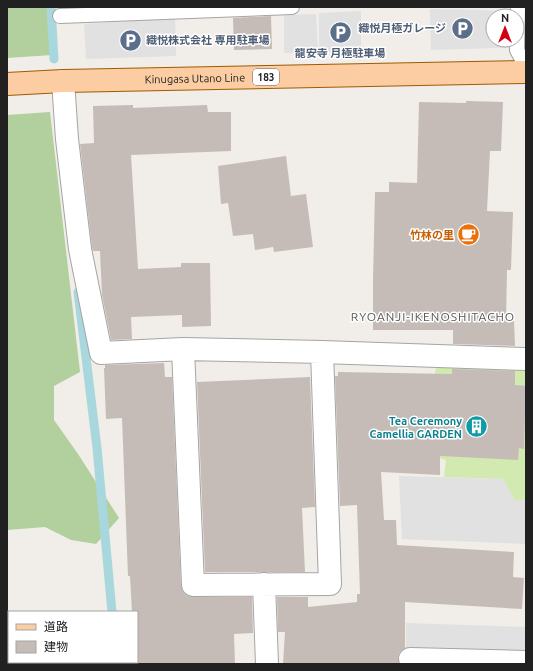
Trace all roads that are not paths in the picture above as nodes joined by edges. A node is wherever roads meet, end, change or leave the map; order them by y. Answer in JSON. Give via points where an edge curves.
{"nodes":[{"id":1,"x":292,"y":7,"type":"edge"},
{"id":2,"x":518,"y":7,"type":"edge"},
{"id":3,"x":60,"y":16,"type":"dead end"},
{"id":4,"x":526,"y":67,"type":"edge"},
{"id":5,"x":526,"y":72,"type":"edge"},
{"id":6,"x":63,"y":81,"type":"junction"},
{"id":7,"x":7,"y":84,"type":"edge"},
{"id":8,"x":183,"y":349,"type":"junction"},
{"id":9,"x":322,"y":352,"type":"junction"},
{"id":10,"x":526,"y":359,"type":"edge"},
{"id":11,"x":264,"y":584,"type":"junction"},
{"id":12,"x":410,"y":659,"type":"dead end"},
{"id":13,"x":526,"y":662,"type":"edge"},
{"id":14,"x":267,"y":664,"type":"edge"}],
"edges":[{"from":1,"to":3,"type":"lane"},
{"from":2,"to":4,"type":"lane","via":[[517,50]]},
{"from":5,"to":6,"type":"main road","name":"Kinugasa Utano Line","number":"183"},
{"from":6,"to":7,"type":"main road","name":"Kinugasa Utano Line","number":"183"},
{"from":6,"to":8,"type":"street","via":[[80,249],[101,352]]},
{"from":8,"to":9,"type":"street"},
{"from":8,"to":11,"type":"street","via":[[193,585]]},
{"from":9,"to":10,"type":"street"},
{"from":9,"to":11,"type":"street","via":[[330,584]]},
{"from":11,"to":14,"type":"street"},
{"from":12,"to":13,"type":"street"}]}
